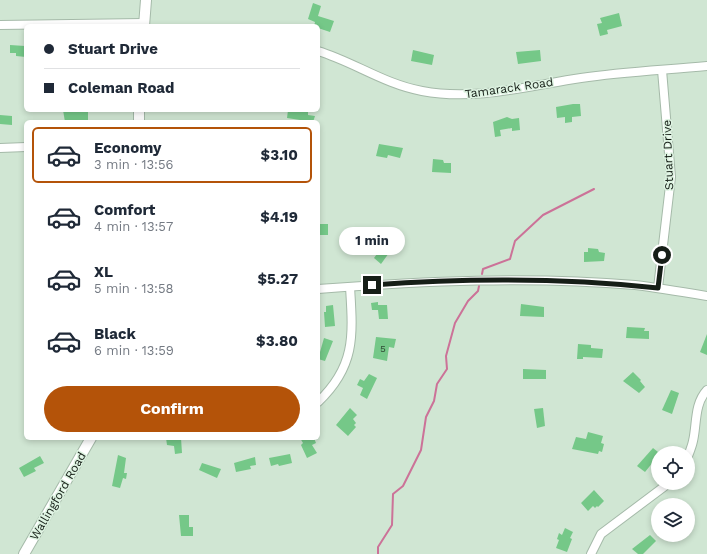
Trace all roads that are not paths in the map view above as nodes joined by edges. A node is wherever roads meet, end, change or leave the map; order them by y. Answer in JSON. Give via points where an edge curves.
{"nodes":[{"id":1,"x":146,"y":0,"type":"edge"},
{"id":2,"x":144,"y":24,"type":"edge"},
{"id":3,"x":0,"y":25,"type":"edge"},
{"id":4,"x":24,"y":25,"type":"edge"},
{"id":5,"x":320,"y":52,"type":"edge"},
{"id":6,"x":707,"y":66,"type":"edge"},
{"id":7,"x":662,"y":70,"type":"junction"},
{"id":8,"x":0,"y":148,"type":"edge"},
{"id":9,"x":24,"y":148,"type":"edge"},
{"id":10,"x":350,"y":287,"type":"junction"},
{"id":11,"x":658,"y":288,"type":"junction"},
{"id":12,"x":320,"y":289,"type":"edge"},
{"id":13,"x":707,"y":296,"type":"edge"},
{"id":14,"x":707,"y":390,"type":"edge"},
{"id":15,"x":320,"y":400,"type":"edge"},
{"id":16,"x":90,"y":440,"type":"edge"},
{"id":17,"x":691,"y":446,"type":"edge"},
{"id":18,"x":660,"y":490,"type":"edge"},
{"id":19,"x":24,"y":554,"type":"edge"},
{"id":20,"x":591,"y":554,"type":"edge"}],
"edges":[{"from":1,"to":2,"type":"street"},
{"from":3,"to":4,"type":"street"},
{"from":5,"to":7,"type":"street","name":"Tamarack Road","via":[[400,86],[461,95]]},
{"from":6,"to":7,"type":"street","name":"Tamarack Road"},
{"from":7,"to":11,"type":"street","name":"Stuart Drive","via":[[671,177]]},
{"from":8,"to":9,"type":"street"},
{"from":10,"to":11,"type":"street","via":[[426,281],[499,280]]},
{"from":10,"to":12,"type":"street"},
{"from":10,"to":15,"type":"street","via":[[352,337],[348,356],[342,373]]},
{"from":11,"to":13,"type":"street"},
{"from":14,"to":17,"type":"street","via":[[696,412]]},
{"from":16,"to":19,"type":"street","name":"Wallingford Road"},
{"from":18,"to":20,"type":"street","via":[[602,534]]}]}
